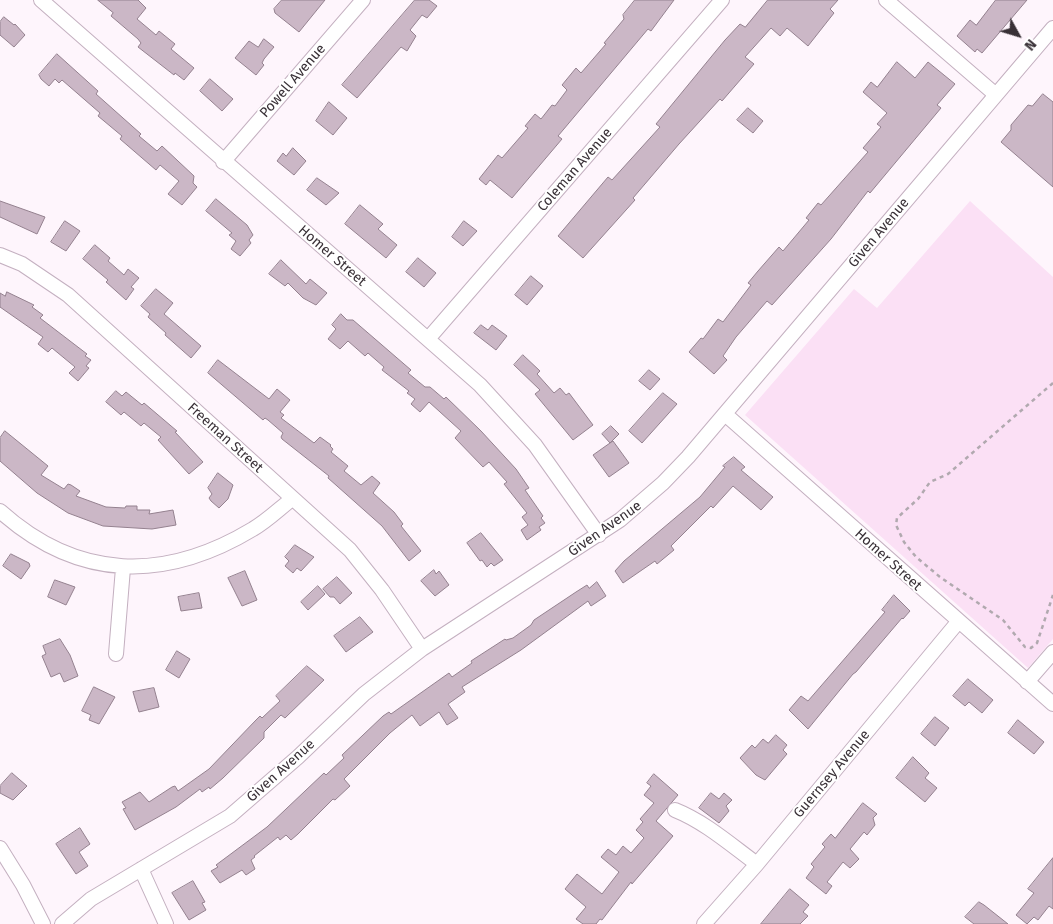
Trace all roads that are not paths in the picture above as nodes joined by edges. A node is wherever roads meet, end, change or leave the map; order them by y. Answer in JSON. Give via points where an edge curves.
{"nodes":[{"id":1,"x":41,"y":0,"type":"edge"},
{"id":2,"x":363,"y":0,"type":"edge"},
{"id":3,"x":722,"y":0,"type":"edge"},
{"id":4,"x":886,"y":0,"type":"edge"},
{"id":5,"x":1053,"y":28,"type":"edge"},
{"id":6,"x":996,"y":95,"type":"junction"},
{"id":7,"x":223,"y":162,"type":"junction"},
{"id":8,"x":0,"y":255,"type":"edge"},
{"id":9,"x":428,"y":339,"type":"junction"},
{"id":10,"x":724,"y":414,"type":"junction"},
{"id":11,"x":292,"y":499,"type":"junction"},
{"id":12,"x":0,"y":511,"type":"edge"},
{"id":13,"x":599,"y":535,"type":"junction"},
{"id":14,"x":122,"y":568,"type":"junction"},
{"id":15,"x":958,"y":622,"type":"junction"},
{"id":16,"x":422,"y":649,"type":"junction"},
{"id":17,"x":1053,"y":652,"type":"edge"},
{"id":18,"x":116,"y":654,"type":"dead end"},
{"id":19,"x":1027,"y":682,"type":"junction"},
{"id":20,"x":1053,"y":704,"type":"edge"},
{"id":21,"x":675,"y":810,"type":"dead end"},
{"id":22,"x":0,"y":848,"type":"edge"},
{"id":23,"x":757,"y":864,"type":"junction"},
{"id":24,"x":141,"y":869,"type":"junction"},
{"id":25,"x":43,"y":924,"type":"edge"},
{"id":26,"x":62,"y":924,"type":"edge"},
{"id":27,"x":166,"y":924,"type":"edge"},
{"id":28,"x":704,"y":924,"type":"edge"}],
"edges":[{"from":1,"to":7,"type":"street","name":"Homer Street"},
{"from":2,"to":7,"type":"street","name":"Powell Avenue"},
{"from":3,"to":9,"type":"street","name":"Coleman Avenue"},
{"from":4,"to":6,"type":"street"},
{"from":5,"to":6,"type":"street","name":"Given Avenue"},
{"from":6,"to":10,"type":"street","name":"Given Avenue"},
{"from":7,"to":9,"type":"street","name":"Homer Street"},
{"from":8,"to":11,"type":"street","name":"Freeman Street","via":[[22,264],[68,295]]},
{"from":9,"to":13,"type":"street","name":"Homer Street","via":[[516,422]]},
{"from":10,"to":13,"type":"street","name":"Given Avenue","via":[[664,483]]},
{"from":10,"to":15,"type":"street","name":"Homer Street"},
{"from":11,"to":14,"type":"street","via":[[254,529],[210,551],[165,565]]},
{"from":11,"to":16,"type":"street","name":"Freeman Street","via":[[350,550]]},
{"from":12,"to":14,"type":"street","via":[[22,531],[67,556]]},
{"from":13,"to":16,"type":"street","name":"Given Avenue"},
{"from":14,"to":18,"type":"street"},
{"from":15,"to":19,"type":"street","name":"Homer Street"},
{"from":15,"to":23,"type":"street","name":"Guernsey Avenue"},
{"from":16,"to":24,"type":"street","name":"Given Avenue","via":[[364,694],[230,816]]},
{"from":17,"to":19,"type":"street"},
{"from":19,"to":20,"type":"street","name":"Homer Street"},
{"from":21,"to":23,"type":"street","via":[[688,815]]},
{"from":22,"to":25,"type":"street"},
{"from":23,"to":28,"type":"street","name":"Guernsey Avenue"},
{"from":24,"to":26,"type":"street","name":"Given Avenue","via":[[92,899]]},
{"from":24,"to":27,"type":"street"}]}
